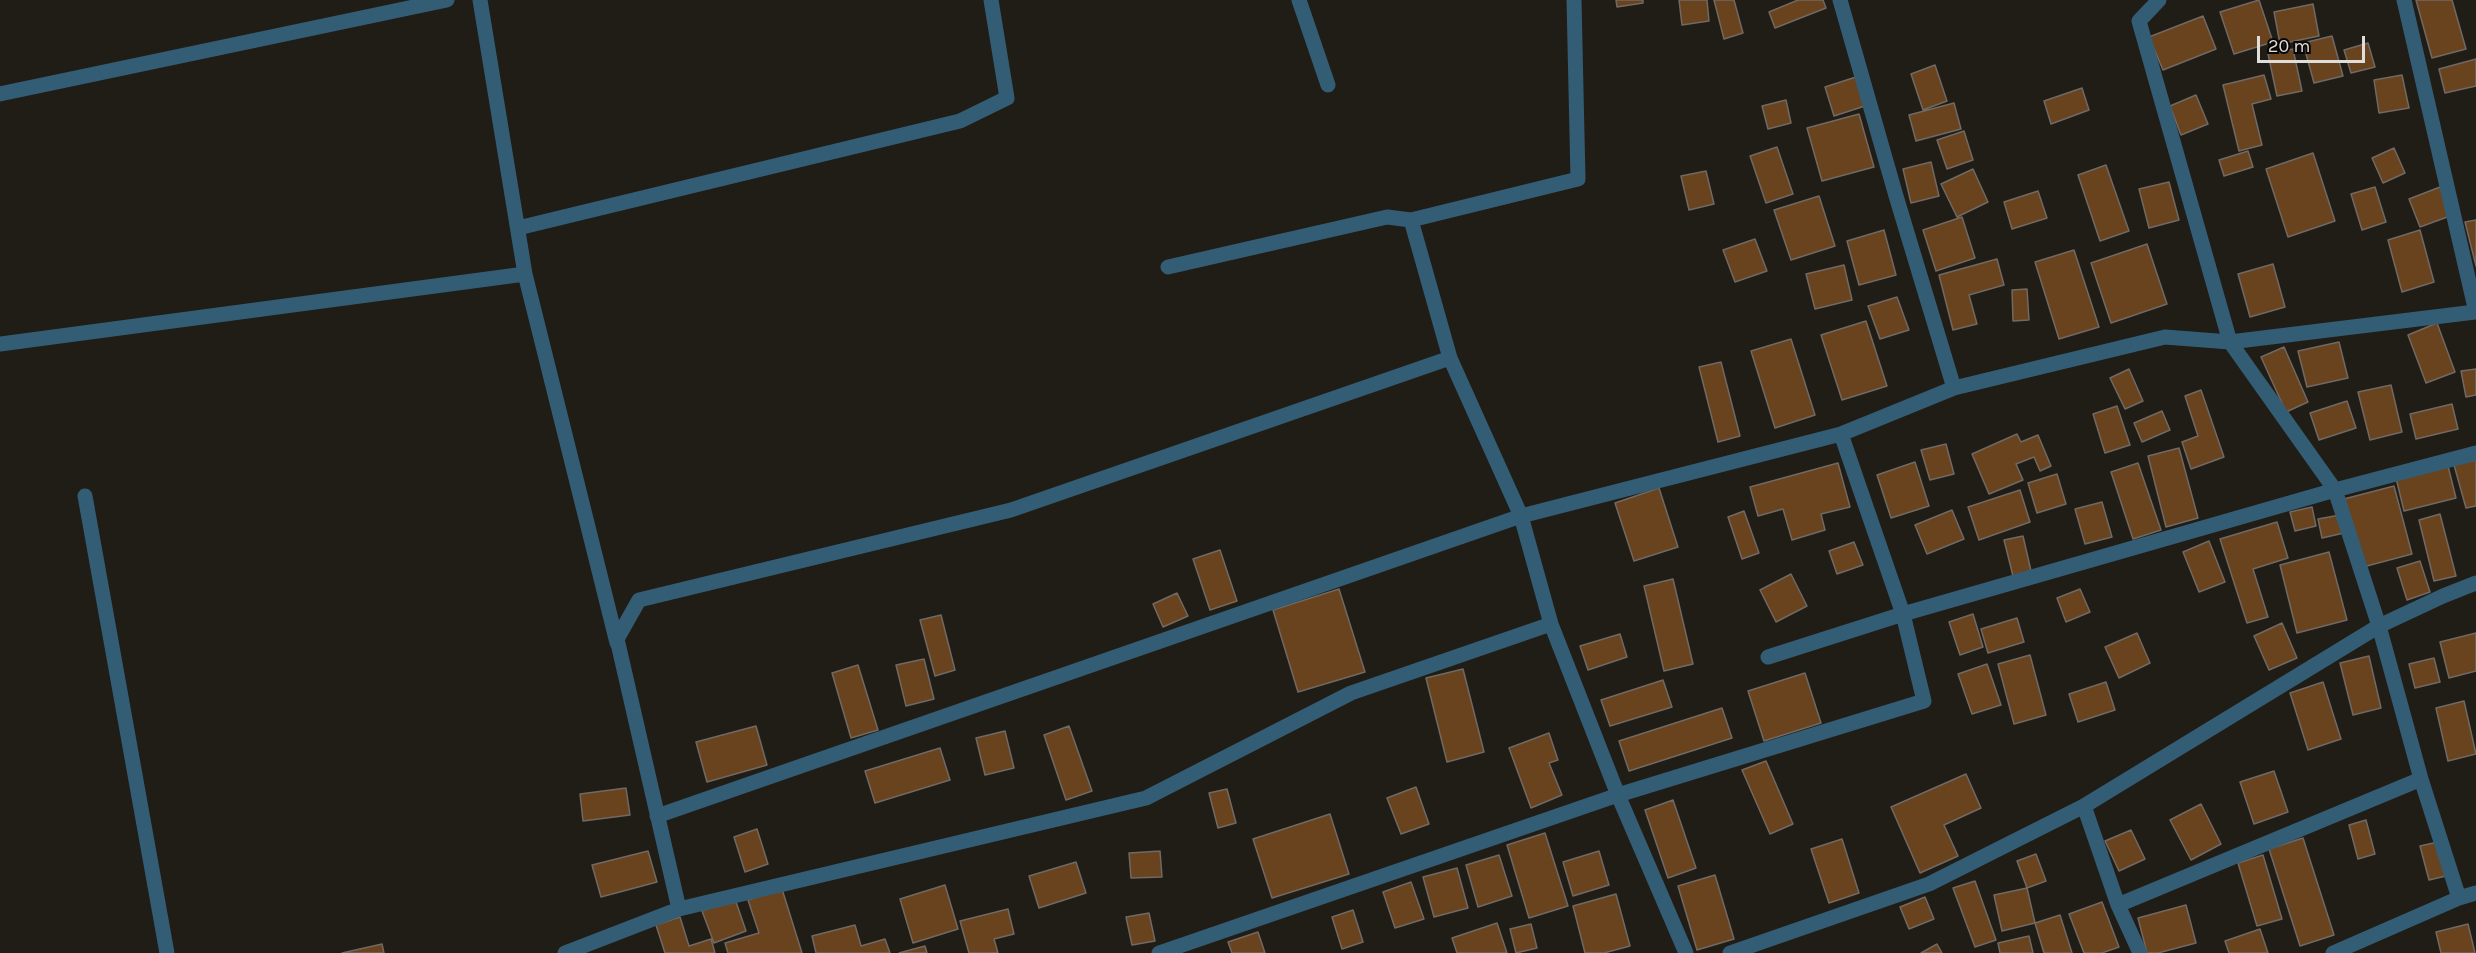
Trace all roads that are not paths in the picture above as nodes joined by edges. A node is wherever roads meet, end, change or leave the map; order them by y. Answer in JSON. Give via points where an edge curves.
{"nodes":[{"id":1,"x":447,"y":0,"type":"edge"},
{"id":2,"x":480,"y":0,"type":"edge"},
{"id":3,"x":991,"y":0,"type":"edge"},
{"id":4,"x":1299,"y":0,"type":"edge"},
{"id":5,"x":1574,"y":0,"type":"edge"},
{"id":6,"x":1840,"y":0,"type":"edge"},
{"id":7,"x":2159,"y":0,"type":"edge"},
{"id":8,"x":2404,"y":0,"type":"edge"},
{"id":9,"x":1328,"y":85,"type":"dead end"},
{"id":10,"x":0,"y":94,"type":"edge"},
{"id":11,"x":1411,"y":220,"type":"junction"},
{"id":12,"x":518,"y":228,"type":"junction"},
{"id":13,"x":1168,"y":267,"type":"dead end"},
{"id":14,"x":525,"y":274,"type":"junction"},
{"id":15,"x":2475,"y":312,"type":"edge"},
{"id":16,"x":2230,"y":342,"type":"junction"},
{"id":17,"x":0,"y":344,"type":"edge"},
{"id":18,"x":1450,"y":358,"type":"junction"},
{"id":19,"x":1954,"y":388,"type":"junction"},
{"id":20,"x":1841,"y":434,"type":"junction"},
{"id":21,"x":2476,"y":453,"type":"edge"},
{"id":22,"x":2336,"y":490,"type":"junction"},
{"id":23,"x":85,"y":496,"type":"dead end"},
{"id":24,"x":1521,"y":516,"type":"junction"},
{"id":25,"x":2476,"y":583,"type":"edge"},
{"id":26,"x":1903,"y":614,"type":"junction"},
{"id":27,"x":1551,"y":624,"type":"junction"},
{"id":28,"x":2379,"y":626,"type":"junction"},
{"id":29,"x":620,"y":654,"type":"junction"},
{"id":30,"x":1768,"y":657,"type":"dead end"},
{"id":31,"x":2421,"y":779,"type":"junction"},
{"id":32,"x":1618,"y":795,"type":"junction"},
{"id":33,"x":2084,"y":806,"type":"junction"},
{"id":34,"x":657,"y":816,"type":"junction"},
{"id":35,"x":2476,"y":893,"type":"edge"},
{"id":36,"x":2459,"y":898,"type":"junction"},
{"id":37,"x":2118,"y":905,"type":"junction"},
{"id":38,"x":679,"y":909,"type":"junction"},
{"id":39,"x":167,"y":953,"type":"edge"},
{"id":40,"x":565,"y":953,"type":"edge"},
{"id":41,"x":1159,"y":953,"type":"edge"},
{"id":42,"x":1686,"y":953,"type":"edge"},
{"id":43,"x":1730,"y":953,"type":"edge"},
{"id":44,"x":2140,"y":953,"type":"edge"},
{"id":45,"x":2333,"y":953,"type":"edge"}],
"edges":[{"from":1,"to":10,"type":"street"},
{"from":2,"to":12,"type":"street"},
{"from":3,"to":12,"type":"street","via":[[1007,98],[960,121]]},
{"from":4,"to":9,"type":"street"},
{"from":5,"to":11,"type":"street","via":[[1578,179]]},
{"from":6,"to":19,"type":"street"},
{"from":7,"to":16,"type":"street","via":[[2139,21]]},
{"from":8,"to":15,"type":"street"},
{"from":11,"to":13,"type":"street","via":[[1387,217]]},
{"from":11,"to":18,"type":"street"},
{"from":12,"to":14,"type":"street"},
{"from":14,"to":17,"type":"street"},
{"from":14,"to":29,"type":"street"},
{"from":15,"to":16,"type":"street"},
{"from":16,"to":19,"type":"street","via":[[2165,337]]},
{"from":16,"to":22,"type":"street"},
{"from":18,"to":24,"type":"street"},
{"from":18,"to":29,"type":"street","via":[[1011,510],[639,600],[617,639]]},
{"from":19,"to":20,"type":"street"},
{"from":20,"to":24,"type":"street"},
{"from":20,"to":26,"type":"street"},
{"from":21,"to":22,"type":"street"},
{"from":22,"to":26,"type":"street"},
{"from":22,"to":28,"type":"street"},
{"from":23,"to":39,"type":"street"},
{"from":24,"to":27,"type":"street"},
{"from":24,"to":34,"type":"street"},
{"from":25,"to":28,"type":"street"},
{"from":26,"to":30,"type":"street"},
{"from":26,"to":32,"type":"street","via":[[1924,701]]},
{"from":27,"to":32,"type":"street"},
{"from":27,"to":38,"type":"street","via":[[1351,693],[1146,798]]},
{"from":28,"to":31,"type":"street"},
{"from":28,"to":33,"type":"street"},
{"from":29,"to":34,"type":"street"},
{"from":31,"to":36,"type":"street"},
{"from":31,"to":37,"type":"street"},
{"from":32,"to":41,"type":"street"},
{"from":32,"to":42,"type":"street"},
{"from":33,"to":37,"type":"street"},
{"from":33,"to":43,"type":"street","via":[[1929,884]]},
{"from":34,"to":38,"type":"street"},
{"from":35,"to":36,"type":"street"},
{"from":36,"to":45,"type":"street"},
{"from":37,"to":44,"type":"street"},
{"from":38,"to":40,"type":"street"}]}
